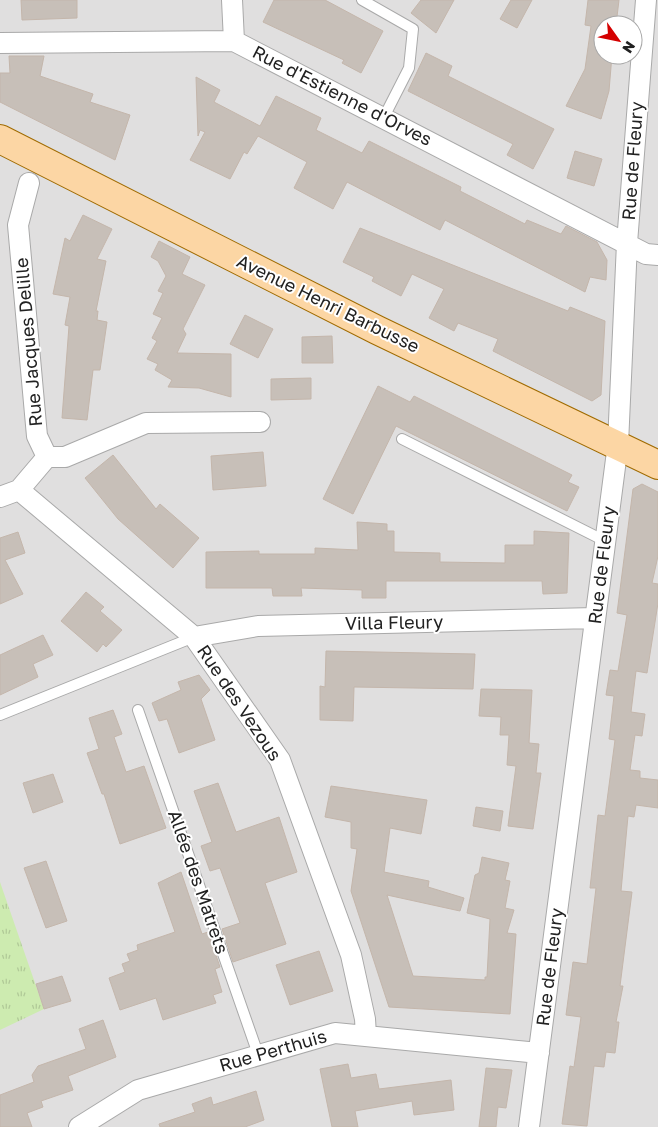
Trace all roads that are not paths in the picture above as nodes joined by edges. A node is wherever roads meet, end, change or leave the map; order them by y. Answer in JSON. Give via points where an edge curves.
{"nodes":[{"id":1,"x":232,"y":0,"type":"edge"},
{"id":2,"x":362,"y":0,"type":"edge"},
{"id":3,"x":646,"y":0,"type":"edge"},
{"id":4,"x":234,"y":41,"type":"junction"},
{"id":5,"x":0,"y":43,"type":"edge"},
{"id":6,"x":384,"y":117,"type":"junction"},
{"id":7,"x":0,"y":139,"type":"edge"},
{"id":8,"x":29,"y":183,"type":"dead end"},
{"id":9,"x":627,"y":243,"type":"junction"},
{"id":10,"x":658,"y":255,"type":"edge"},
{"id":11,"x":260,"y":422,"type":"dead end"},
{"id":12,"x":402,"y":439,"type":"dead end"},
{"id":13,"x":618,"y":444,"type":"junction"},
{"id":14,"x":47,"y":457,"type":"junction"},
{"id":15,"x":658,"y":465,"type":"edge"},
{"id":16,"x":19,"y":490,"type":"junction"},
{"id":17,"x":0,"y":497,"type":"edge"},
{"id":18,"x":605,"y":541,"type":"junction"},
{"id":19,"x":595,"y":618,"type":"junction"},
{"id":20,"x":194,"y":637,"type":"junction"},
{"id":21,"x":138,"y":710,"type":"dead end"},
{"id":22,"x":0,"y":715,"type":"edge"},
{"id":23,"x":366,"y":1035,"type":"junction"},
{"id":24,"x":539,"y":1053,"type":"junction"},
{"id":25,"x":258,"y":1054,"type":"junction"},
{"id":26,"x":79,"y":1127,"type":"edge"},
{"id":27,"x":530,"y":1127,"type":"edge"}],
"edges":[{"from":1,"to":4,"type":"street"},
{"from":2,"to":6,"type":"lane","via":[[413,29],[409,68]]},
{"from":3,"to":9,"type":"street","name":"Rue de Fleury"},
{"from":4,"to":5,"type":"street","name":"Rue d'Estienne d'Orves"},
{"from":4,"to":6,"type":"street","name":"Rue d'Estienne d'Orves"},
{"from":6,"to":9,"type":"street","name":"Rue d'Estienne d'Orves"},
{"from":7,"to":13,"type":"main road","name":"Avenue Henri Barbusse","via":[[377,330]]},
{"from":8,"to":14,"type":"street","name":"Rue Jacques Delille","via":[[18,225],[38,436]]},
{"from":9,"to":10,"type":"street","name":"Rue d'Estienne d'Orves","via":[[646,254]]},
{"from":9,"to":13,"type":"street","name":"Rue de Fleury"},
{"from":11,"to":14,"type":"street","via":[[146,423],[65,457]]},
{"from":12,"to":18,"type":"lane"},
{"from":13,"to":15,"type":"main road","name":"Avenue Henri Barbusse"},
{"from":13,"to":18,"type":"street","name":"Rue de Fleury"},
{"from":14,"to":16,"type":"street"},
{"from":16,"to":17,"type":"street"},
{"from":16,"to":20,"type":"street","name":"Rue des Vezous"},
{"from":18,"to":19,"type":"street","name":"Rue de Fleury"},
{"from":19,"to":20,"type":"street","name":"Villa Fleury","via":[[258,626]]},
{"from":19,"to":24,"type":"street","name":"Rue de Fleury"},
{"from":20,"to":22,"type":"lane"},
{"from":20,"to":23,"type":"street","name":"Rue des Vezous","via":[[280,760],[351,955]]},
{"from":21,"to":25,"type":"lane","name":"Allée des Matrets"},
{"from":23,"to":24,"type":"street","name":"Rue Perthuis"},
{"from":23,"to":25,"type":"street","name":"Rue Perthuis","via":[[335,1032]]},
{"from":24,"to":27,"type":"street","name":"Rue de Fleury"},
{"from":25,"to":26,"type":"street","name":"Rue Perthuis","via":[[138,1090]]}]}
